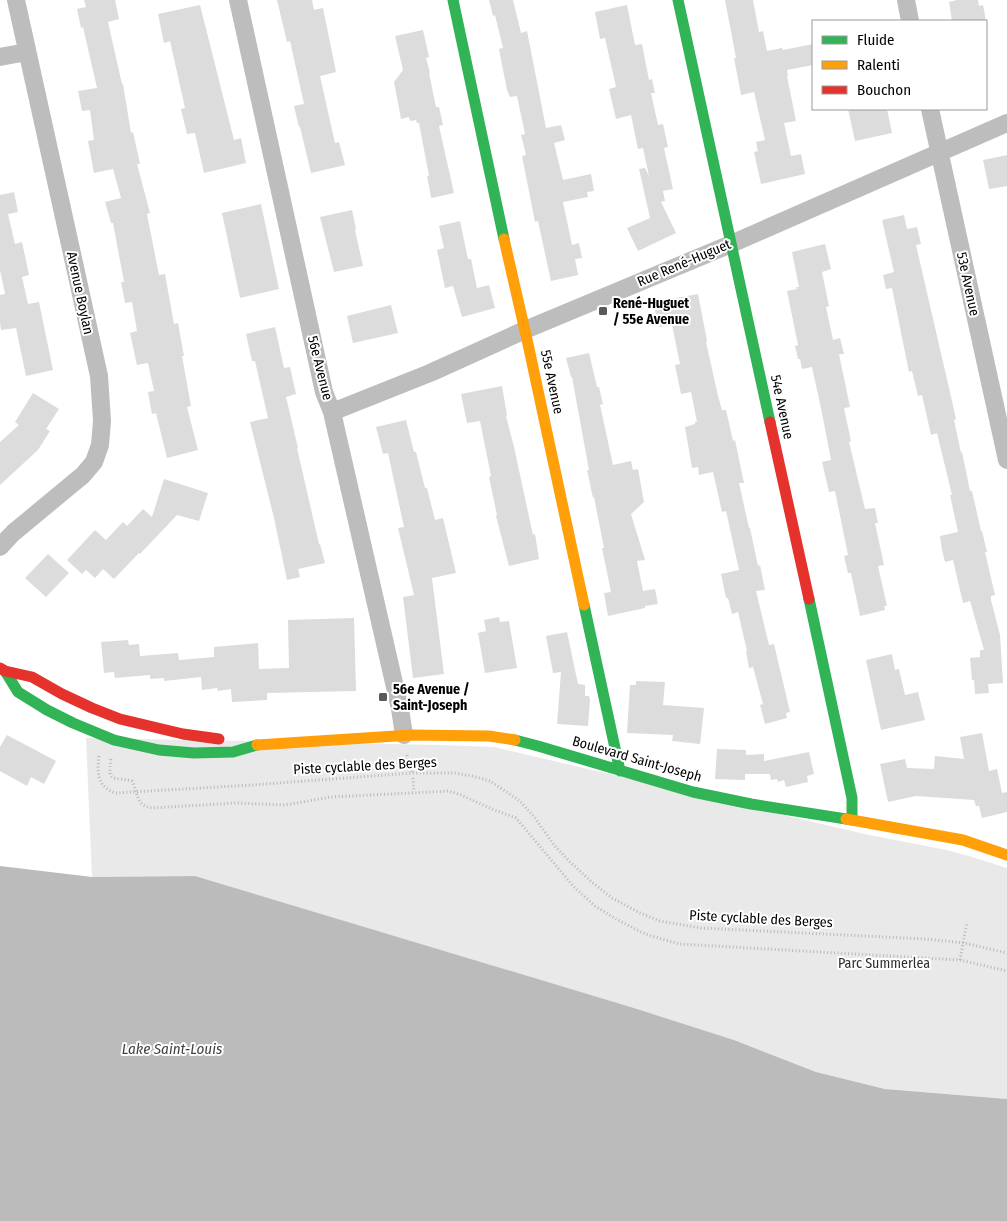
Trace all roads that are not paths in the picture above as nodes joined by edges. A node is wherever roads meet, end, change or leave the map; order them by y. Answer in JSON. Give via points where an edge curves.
{"nodes":[{"id":1,"x":16,"y":0,"type":"edge"},
{"id":2,"x":238,"y":0,"type":"edge"},
{"id":3,"x":453,"y":0,"type":"edge"},
{"id":4,"x":678,"y":0,"type":"edge"},
{"id":5,"x":906,"y":0,"type":"edge"},
{"id":6,"x":910,"y":20,"type":"edge"},
{"id":7,"x":27,"y":52,"type":"junction"},
{"id":8,"x":0,"y":57,"type":"edge"},
{"id":9,"x":930,"y":110,"type":"edge"},
{"id":10,"x":1007,"y":123,"type":"edge"},
{"id":11,"x":939,"y":152,"type":"junction"},
{"id":12,"x":731,"y":244,"type":"junction"},
{"id":13,"x":525,"y":330,"type":"junction"},
{"id":14,"x":332,"y":412,"type":"junction"},
{"id":15,"x":1007,"y":460,"type":"edge"},
{"id":16,"x":0,"y":547,"type":"edge"},
{"id":17,"x":2,"y":670,"type":"edge"},
{"id":18,"x":404,"y":735,"type":"junction"},
{"id":19,"x":254,"y":745,"type":"junction"},
{"id":20,"x":620,"y":771,"type":"junction"},
{"id":21,"x":852,"y":820,"type":"junction"},
{"id":22,"x":1007,"y":855,"type":"edge"}],
"edges":[{"from":1,"to":7,"type":"street","name":"Avenue Boylan"},
{"from":2,"to":14,"type":"street","name":"56e Avenue","via":[[324,392]]},
{"from":3,"to":13,"type":"street","name":"55e Avenue"},
{"from":4,"to":12,"type":"street","name":"54e Avenue"},
{"from":5,"to":6,"type":"street"},
{"from":7,"to":8,"type":"street"},
{"from":7,"to":16,"type":"street","name":"Avenue Boylan","via":[[98,376],[102,421],[100,445],[94,462]]},
{"from":9,"to":11,"type":"street","name":"53e Avenue"},
{"from":10,"to":11,"type":"street","name":"Rue René-Huguet"},
{"from":11,"to":12,"type":"street","name":"Rue René-Huguet"},
{"from":11,"to":15,"type":"street","name":"53e Avenue"},
{"from":12,"to":13,"type":"street","name":"Rue René-Huguet"},
{"from":12,"to":21,"type":"street","name":"54e Avenue","via":[[852,798]]},
{"from":13,"to":14,"type":"street","name":"Rue René-Huguet"},
{"from":13,"to":20,"type":"street","name":"55e Avenue"},
{"from":14,"to":18,"type":"street","name":"56e Avenue"},
{"from":17,"to":19,"type":"street","name":"Boulevard Saint-Joseph","via":[[32,677],[92,708],[120,718],[167,731]]},
{"from":17,"to":19,"type":"street","name":"Boulevard Saint-Joseph","via":[[18,692],[47,710],[114,740],[158,750],[194,753],[234,752]]},
{"from":18,"to":19,"type":"street","name":"Boulevard Saint-Joseph"},
{"from":18,"to":20,"type":"street","name":"Boulevard Saint-Joseph","via":[[488,736],[514,740]]},
{"from":20,"to":21,"type":"street","name":"Boulevard Saint-Joseph","via":[[693,792]]},
{"from":21,"to":22,"type":"street","name":"Boulevard Saint-Joseph","via":[[963,840]]}]}
